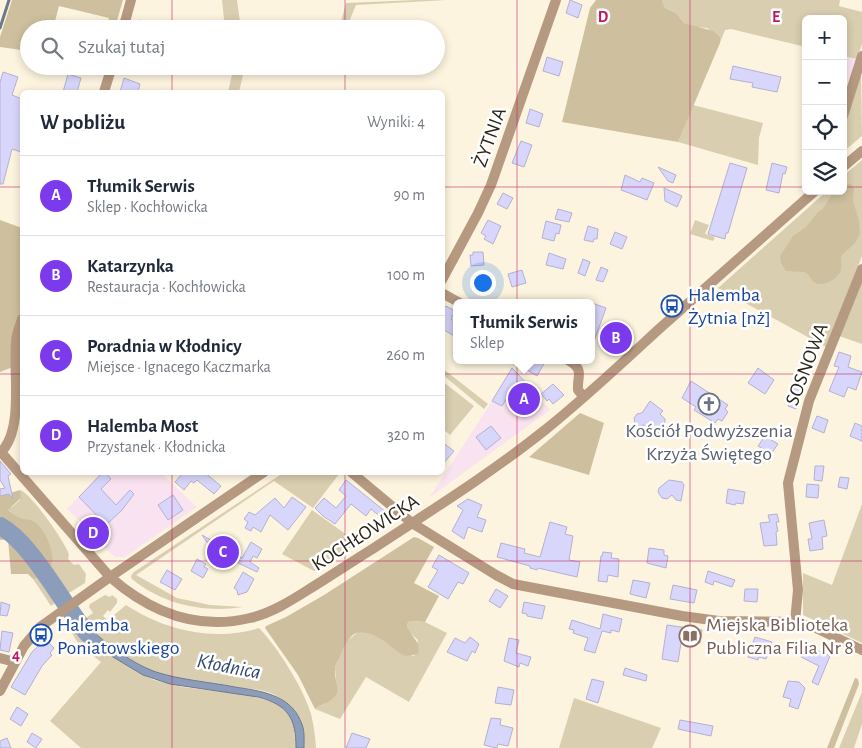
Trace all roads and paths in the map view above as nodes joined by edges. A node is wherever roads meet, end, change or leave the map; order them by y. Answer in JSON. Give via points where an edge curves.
{"nodes":[{"id":1,"x":131,"y":0,"type":"edge"},
{"id":2,"x":556,"y":0,"type":"edge"},
{"id":3,"x":125,"y":20,"type":"edge"},
{"id":4,"x":862,"y":56,"type":"edge"},
{"id":5,"x":109,"y":75,"type":"edge"},
{"id":6,"x":105,"y":90,"type":"edge"},
{"id":7,"x":846,"y":105,"type":"edge"},
{"id":8,"x":862,"y":151,"type":"edge"},
{"id":9,"x":847,"y":164,"type":"edge"},
{"id":10,"x":811,"y":195,"type":"edge"},
{"id":11,"x":862,"y":269,"type":"edge"},
{"id":12,"x":445,"y":274,"type":"edge"},
{"id":13,"x":20,"y":327,"type":"edge"},
{"id":14,"x":574,"y":364,"type":"edge"},
{"id":15,"x":584,"y":397,"type":"junction"},
{"id":16,"x":1,"y":451,"type":"edge"},
{"id":17,"x":20,"y":473,"type":"edge"},
{"id":18,"x":22,"y":475,"type":"edge"},
{"id":19,"x":260,"y":475,"type":"edge"},
{"id":20,"x":355,"y":475,"type":"edge"},
{"id":21,"x":412,"y":523,"type":"junction"},
{"id":22,"x":110,"y":577,"type":"junction"},
{"id":23,"x":795,"y":622,"type":"junction"},
{"id":24,"x":862,"y":650,"type":"edge"},
{"id":25,"x":0,"y":658,"type":"edge"},
{"id":26,"x":15,"y":662,"type":"junction"},
{"id":27,"x":0,"y":691,"type":"edge"}],
"edges":[{"from":1,"to":3,"type":"street"},
{"from":2,"to":12,"type":"street","name":"ŻYTNIA","via":[[491,185]]},
{"from":4,"to":7,"type":"street"},
{"from":5,"to":6,"type":"street"},
{"from":8,"to":9,"type":"street"},
{"from":10,"to":15,"type":"street","name":"KOCHŁOWICKA"},
{"from":11,"to":23,"type":"street","name":"SOSNOWA","via":[[809,401],[788,483],[798,580]]},
{"from":13,"to":16,"type":"street","via":[[16,340],[16,408],[10,438]]},
{"from":14,"to":15,"type":"street","via":[[579,370],[578,390]]},
{"from":15,"to":21,"type":"street","name":"KOCHŁOWICKA","via":[[505,460]]},
{"from":16,"to":17,"type":"street","name":"KOCHŁOWICKA"},
{"from":18,"to":22,"type":"street","name":"KOCHŁOWICKA"},
{"from":19,"to":22,"type":"street"},
{"from":20,"to":21,"type":"street"},
{"from":21,"to":22,"type":"street","name":"KOCHŁOWICKA","via":[[286,603],[248,619],[202,622],[180,617],[141,601]]},
{"from":21,"to":23,"type":"street","via":[[496,575],[522,587],[719,621]]},
{"from":22,"to":26,"type":"street","via":[[32,636]]},
{"from":23,"to":24,"type":"street","via":[[814,627]]},
{"from":25,"to":26,"type":"street"},
{"from":26,"to":27,"type":"street"}]}
